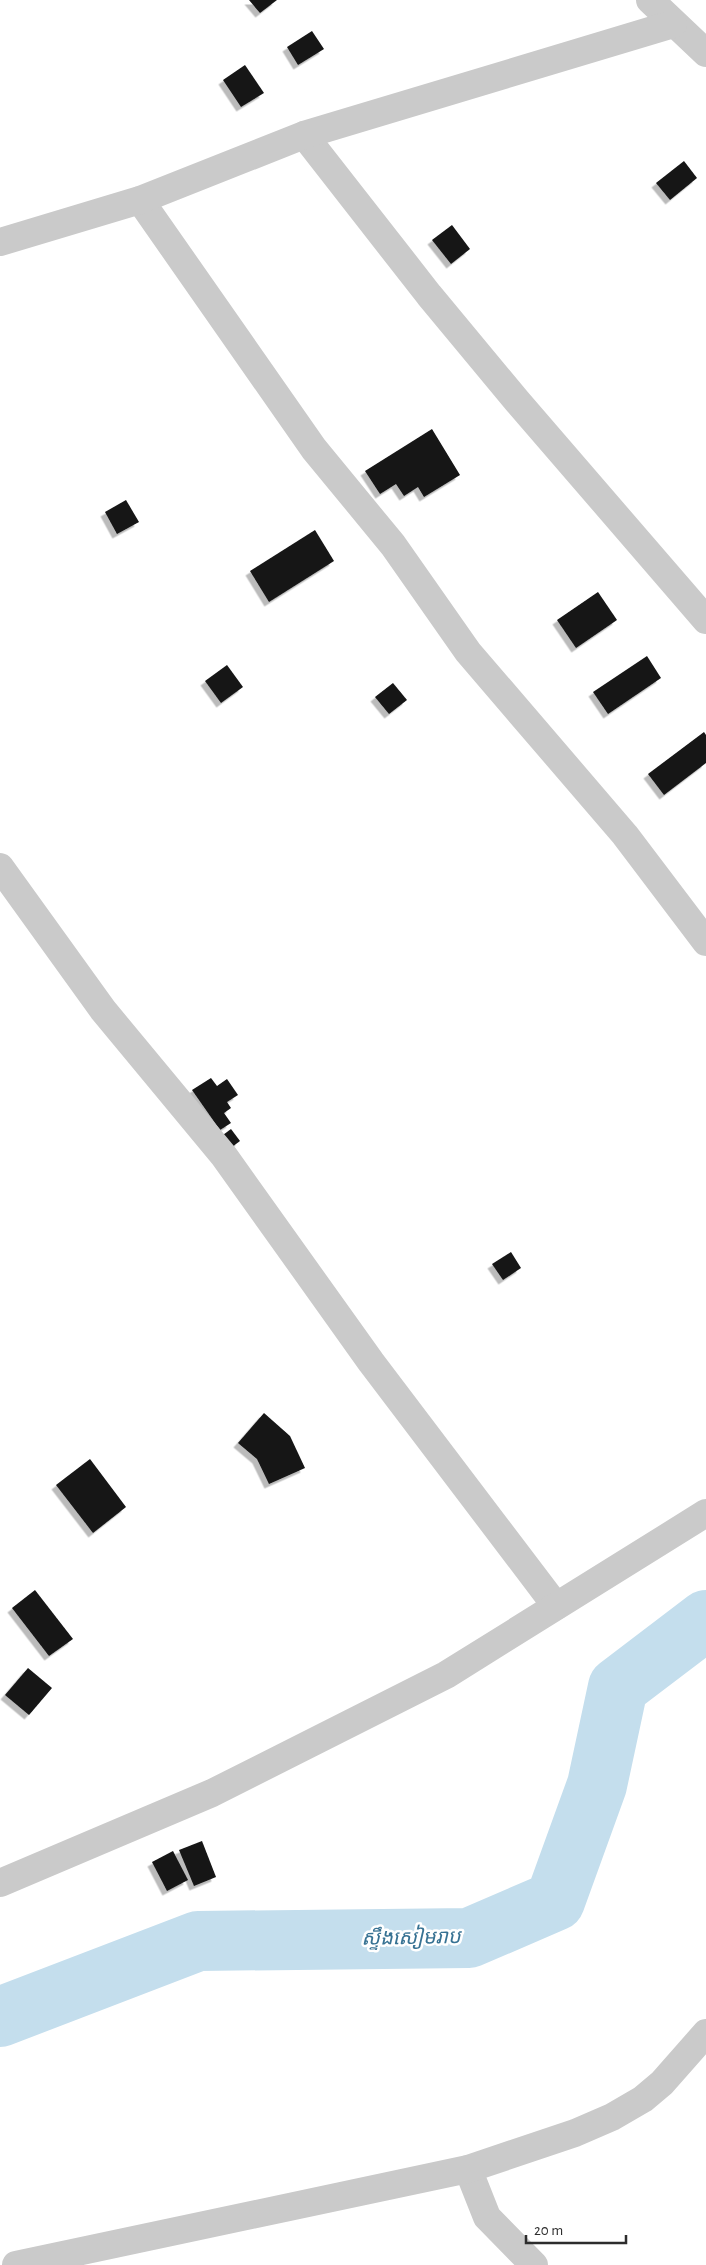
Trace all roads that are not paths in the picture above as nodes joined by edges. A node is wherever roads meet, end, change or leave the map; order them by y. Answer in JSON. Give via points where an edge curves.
{"nodes":[{"id":1,"x":650,"y":0,"type":"edge"},
{"id":2,"x":674,"y":24,"type":"junction"},
{"id":3,"x":706,"y":52,"type":"edge"},
{"id":4,"x":304,"y":135,"type":"junction"},
{"id":5,"x":140,"y":200,"type":"junction"},
{"id":6,"x":0,"y":242,"type":"edge"},
{"id":7,"x":706,"y":620,"type":"edge"},
{"id":8,"x":0,"y":867,"type":"edge"},
{"id":9,"x":706,"y":942,"type":"edge"},
{"id":10,"x":706,"y":1513,"type":"edge"},
{"id":11,"x":556,"y":1606,"type":"junction"},
{"id":12,"x":0,"y":1884,"type":"edge"},
{"id":13,"x":706,"y":2033,"type":"edge"},
{"id":14,"x":468,"y":2169,"type":"junction"},
{"id":15,"x":16,"y":2265,"type":"edge"},
{"id":16,"x":534,"y":2265,"type":"edge"}],
"edges":[{"from":1,"to":2,"type":"street"},
{"from":2,"to":3,"type":"street"},
{"from":2,"to":4,"type":"street"},
{"from":4,"to":5,"type":"street"},
{"from":4,"to":7,"type":"street","via":[[448,318]]},
{"from":5,"to":6,"type":"street"},
{"from":5,"to":9,"type":"street","via":[[314,449],[393,545],[468,652],[625,835]]},
{"from":8,"to":11,"type":"street","via":[[103,1010],[224,1156],[371,1362]]},
{"from":10,"to":11,"type":"street"},
{"from":11,"to":12,"type":"street","via":[[446,1675],[212,1793]]},
{"from":13,"to":14,"type":"street","via":[[662,2084],[612,2117]]},
{"from":14,"to":15,"type":"street"},
{"from":14,"to":16,"type":"street","via":[[487,2217]]}]}
